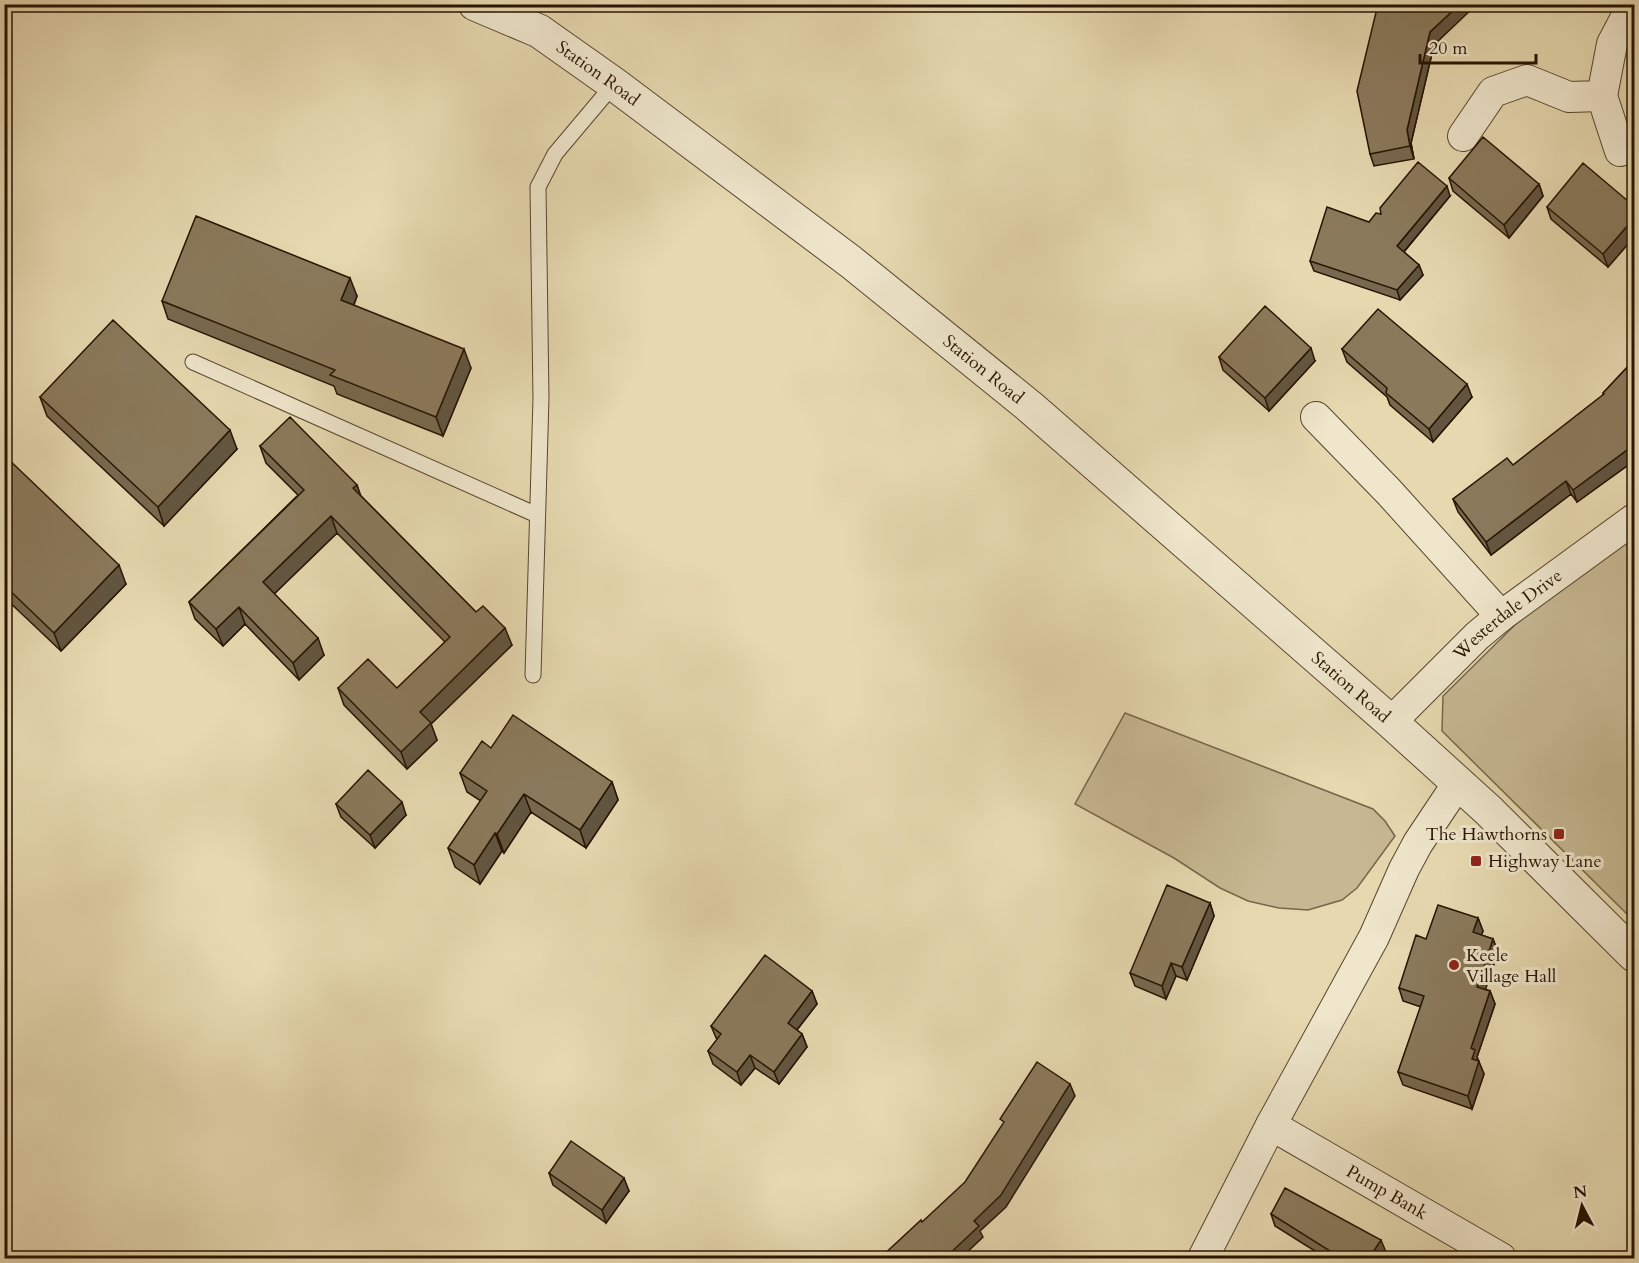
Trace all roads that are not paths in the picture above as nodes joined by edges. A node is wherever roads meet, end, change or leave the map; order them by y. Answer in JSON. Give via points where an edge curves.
{"nodes":[{"id":1,"x":475,"y":4,"type":"edge"},
{"id":2,"x":1632,"y":4,"type":"edge"},
{"id":3,"x":614,"y":84,"type":"junction"},
{"id":4,"x":1602,"y":96,"type":"junction"},
{"id":5,"x":1462,"y":136,"type":"dead end"},
{"id":6,"x":1620,"y":151,"type":"dead end"},
{"id":7,"x":193,"y":362,"type":"dead end"},
{"id":8,"x":1316,"y":417,"type":"dead end"},
{"id":9,"x":537,"y":515,"type":"junction"},
{"id":10,"x":1635,"y":519,"type":"edge"},
{"id":11,"x":1501,"y":616,"type":"junction"},
{"id":12,"x":533,"y":675,"type":"dead end"},
{"id":13,"x":1391,"y":722,"type":"junction"},
{"id":14,"x":1458,"y":783,"type":"junction"},
{"id":15,"x":1635,"y":956,"type":"edge"},
{"id":16,"x":1271,"y":1125,"type":"junction"},
{"id":17,"x":1203,"y":1258,"type":"edge"},
{"id":18,"x":1501,"y":1258,"type":"edge"}],
"edges":[{"from":1,"to":3,"type":"street","name":"Station Road","via":[[539,31]]},
{"from":2,"to":4,"type":"street","via":[[1612,44]]},
{"from":3,"to":9,"type":"lane","via":[[555,154],[538,187],[541,398]]},
{"from":3,"to":13,"type":"street","name":"Station Road","via":[[852,262],[1029,406]]},
{"from":4,"to":5,"type":"street","via":[[1569,97],[1527,80],[1493,92]]},
{"from":4,"to":6,"type":"street"},
{"from":7,"to":9,"type":"lane"},
{"from":8,"to":11,"type":"street"},
{"from":9,"to":12,"type":"lane"},
{"from":10,"to":11,"type":"street","name":"Westerdale Drive"},
{"from":11,"to":13,"type":"street","name":"Westerdale Drive"},
{"from":13,"to":14,"type":"street","name":"Station Road"},
{"from":14,"to":15,"type":"street","name":"Station Road"},
{"from":14,"to":16,"type":"street","via":[[1418,843],[1374,937]]},
{"from":16,"to":17,"type":"street"},
{"from":16,"to":18,"type":"street","name":"Pump Bank"}]}
